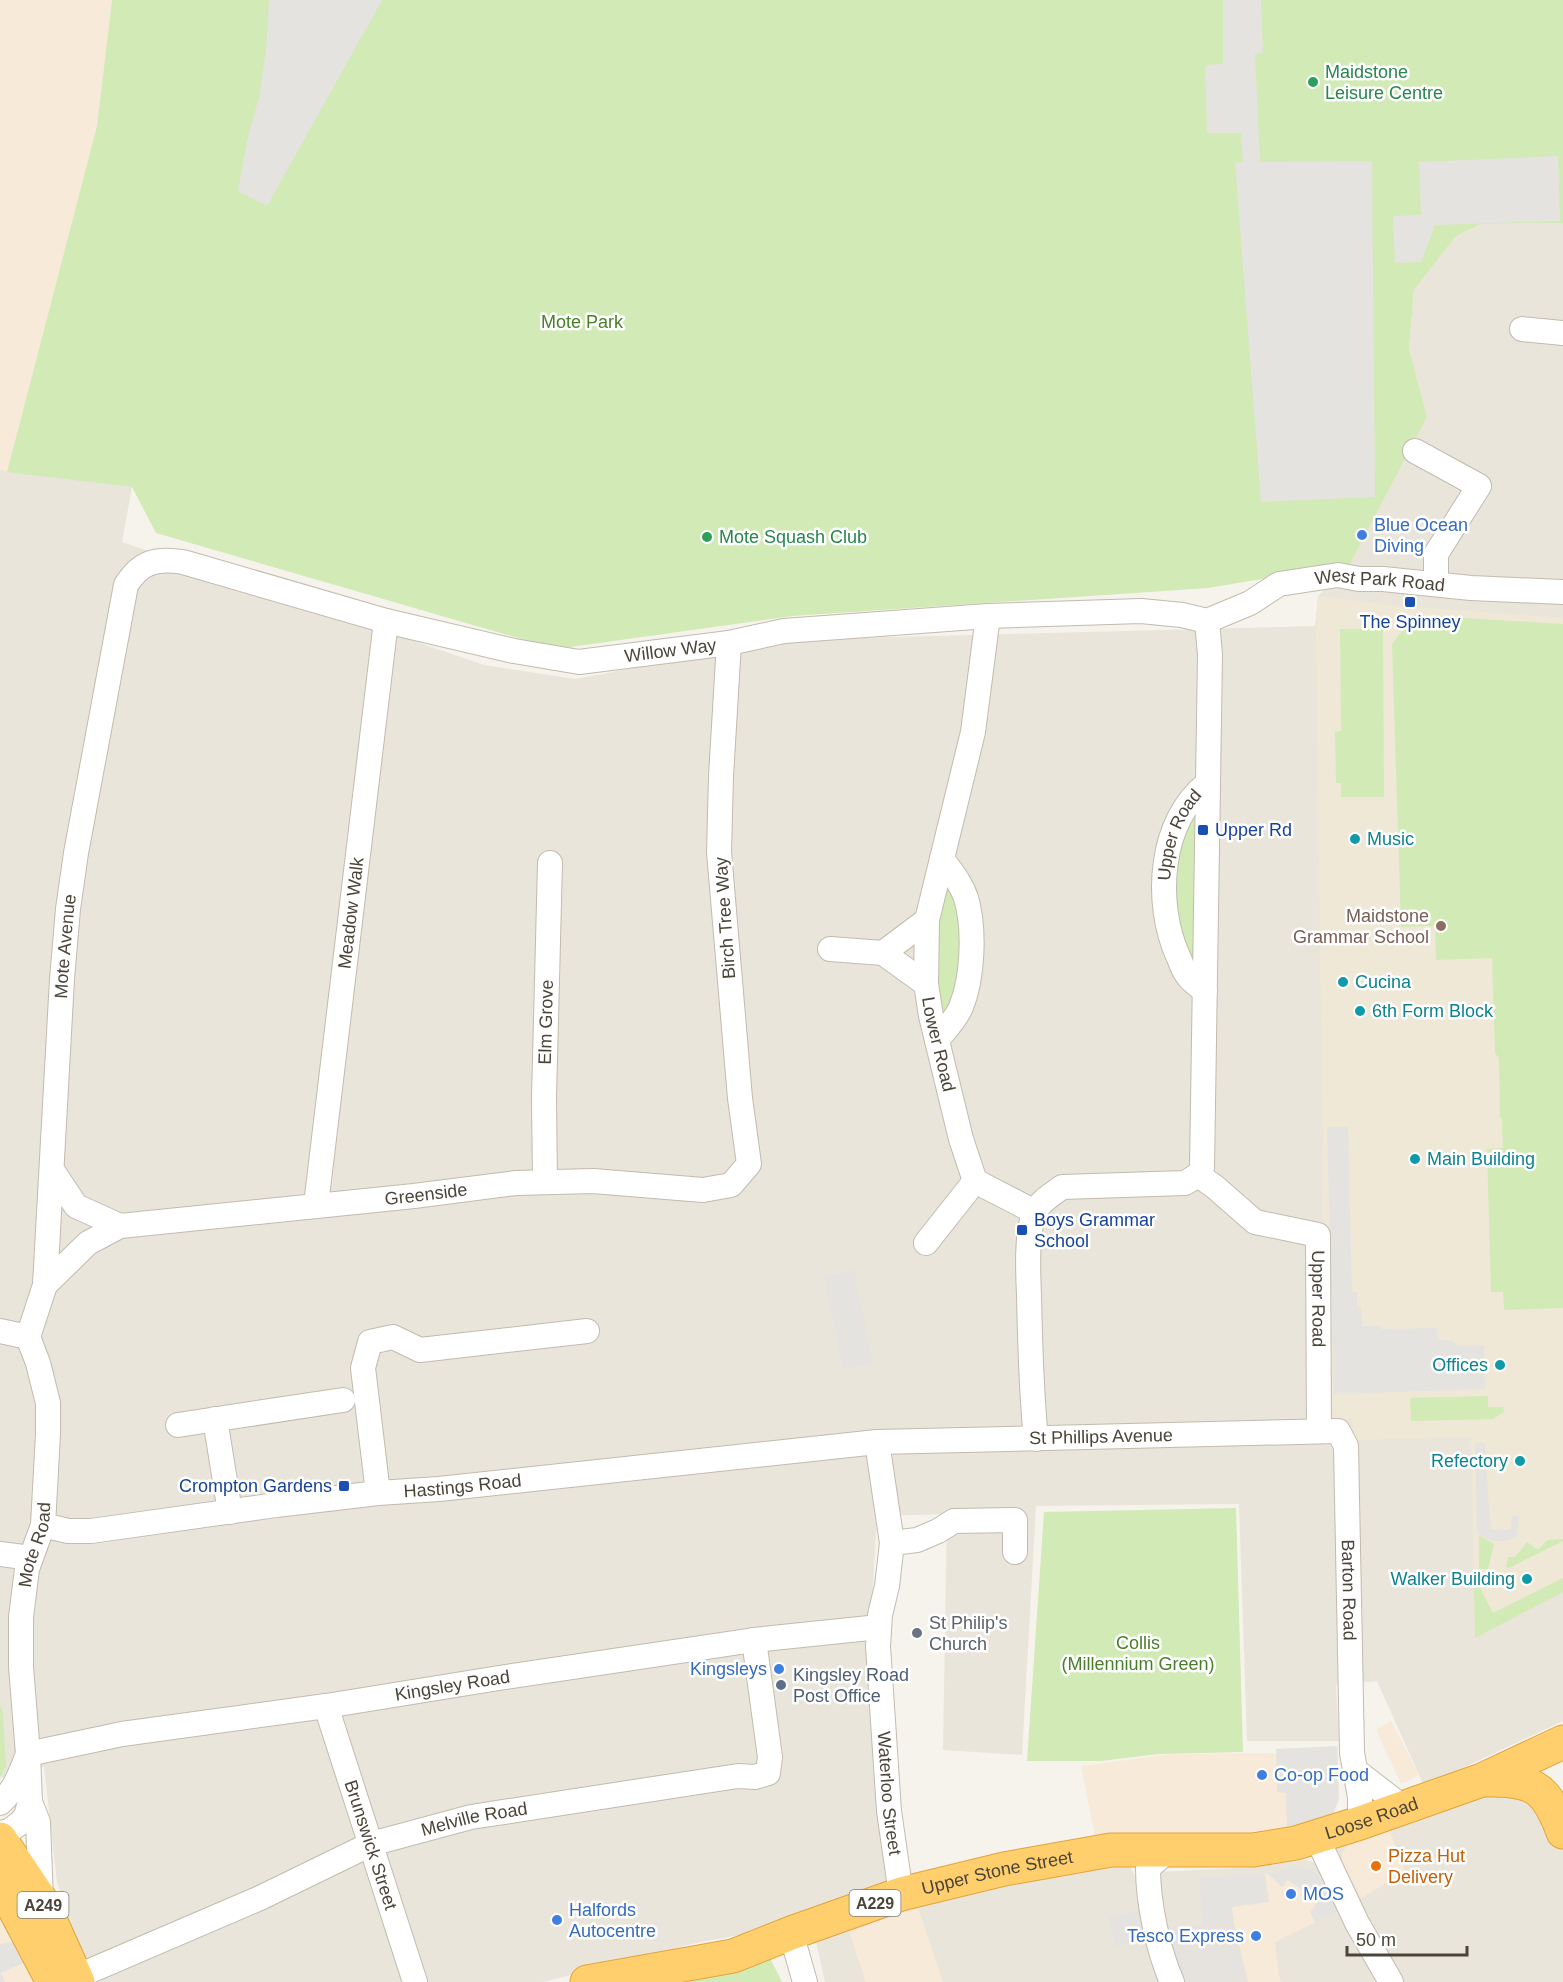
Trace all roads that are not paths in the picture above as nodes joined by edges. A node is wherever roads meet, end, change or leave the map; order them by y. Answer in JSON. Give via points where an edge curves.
{"nodes":[{"id":1,"x":1521,"y":328,"type":"dead end"},
{"id":2,"x":1563,"y":333,"type":"edge"},
{"id":3,"x":1415,"y":451,"type":"dead end"},
{"id":4,"x":145,"y":565,"type":"joint"},
{"id":5,"x":1436,"y":584,"type":"junction"},
{"id":6,"x":1563,"y":592,"type":"edge"},
{"id":7,"x":988,"y":616,"type":"junction"},
{"id":8,"x":386,"y":621,"type":"junction"},
{"id":9,"x":1207,"y":621,"type":"junction"},
{"id":10,"x":729,"y":643,"type":"junction"},
{"id":11,"x":1208,"y":783,"type":"junction"},
{"id":12,"x":942,"y":859,"type":"junction"},
{"id":13,"x":550,"y":863,"type":"dead end"},
{"id":14,"x":927,"y":920,"type":"junction"},
{"id":15,"x":830,"y":949,"type":"dead end"},
{"id":16,"x":884,"y":953,"type":"junction"},
{"id":17,"x":926,"y":984,"type":"junction"},
{"id":18,"x":1205,"y":991,"type":"junction"},
{"id":19,"x":937,"y":1040,"type":"junction"},
{"id":20,"x":52,"y":1170,"type":"junction"},
{"id":21,"x":1198,"y":1175,"type":"junction"},
{"id":22,"x":545,"y":1181,"type":"junction"},
{"id":23,"x":975,"y":1181,"type":"junction"},
{"id":24,"x":731,"y":1185,"type":"joint"},
{"id":25,"x":316,"y":1205,"type":"junction"},
{"id":26,"x":1035,"y":1212,"type":"junction"},
{"id":27,"x":120,"y":1226,"type":"junction"},
{"id":28,"x":926,"y":1243,"type":"dead end"},
{"id":29,"x":45,"y":1285,"type":"junction"},
{"id":30,"x":0,"y":1331,"type":"edge"},
{"id":31,"x":587,"y":1331,"type":"dead end"},
{"id":32,"x":28,"y":1337,"type":"junction"},
{"id":33,"x":343,"y":1400,"type":"dead end"},
{"id":34,"x":215,"y":1419,"type":"junction"},
{"id":35,"x":178,"y":1425,"type":"dead end"},
{"id":36,"x":1319,"y":1431,"type":"junction"},
{"id":37,"x":1036,"y":1439,"type":"junction"},
{"id":38,"x":880,"y":1442,"type":"junction"},
{"id":39,"x":378,"y":1493,"type":"junction"},
{"id":40,"x":230,"y":1512,"type":"junction"},
{"id":41,"x":43,"y":1525,"type":"junction"},
{"id":42,"x":892,"y":1543,"type":"junction"},
{"id":43,"x":1015,"y":1552,"type":"dead end"},
{"id":44,"x":0,"y":1554,"type":"edge"},
{"id":45,"x":31,"y":1558,"type":"junction"},
{"id":46,"x":879,"y":1627,"type":"junction"},
{"id":47,"x":754,"y":1640,"type":"junction"},
{"id":48,"x":327,"y":1706,"type":"junction"},
{"id":49,"x":1563,"y":1742,"type":"edge"},
{"id":50,"x":28,"y":1754,"type":"junction"},
{"id":51,"x":1356,"y":1772,"type":"junction"},
{"id":52,"x":1563,"y":1775,"type":"edge"},
{"id":53,"x":1482,"y":1780,"type":"junction"},
{"id":54,"x":30,"y":1802,"type":"junction"},
{"id":55,"x":0,"y":1803,"type":"edge"},
{"id":56,"x":1404,"y":1808,"type":"junction"},
{"id":57,"x":1558,"y":1820,"type":"edge"},
{"id":58,"x":1360,"y":1823,"type":"junction"},
{"id":59,"x":0,"y":1833,"type":"edge"},
{"id":60,"x":1317,"y":1838,"type":"junction"},
{"id":61,"x":0,"y":1839,"type":"edge"},
{"id":62,"x":371,"y":1844,"type":"junction"},
{"id":63,"x":1169,"y":1850,"type":"junction"},
{"id":64,"x":0,"y":1881,"type":"edge"},
{"id":65,"x":901,"y":1894,"type":"junction"},
{"id":66,"x":42,"y":1902,"type":"junction"},
{"id":67,"x":791,"y":1933,"type":"junction"},
{"id":68,"x":69,"y":1980,"type":"edge"},
{"id":69,"x":415,"y":1982,"type":"edge"},
{"id":70,"x":587,"y":1982,"type":"edge"},
{"id":71,"x":805,"y":1982,"type":"edge"},
{"id":72,"x":1172,"y":1982,"type":"edge"},
{"id":73,"x":1391,"y":1982,"type":"edge"}],
"edges":[{"from":1,"to":2,"type":"street"},
{"from":3,"to":5,"type":"street","via":[[1479,486],[1436,554]]},
{"from":4,"to":8,"type":"street","name":"Willow Way","via":[[162,559],[183,562]]},
{"from":4,"to":20,"type":"street","name":"Mote Avenue","via":[[126,585],[76,853],[62,979]]},
{"from":5,"to":6,"type":"street","name":"West Park Road"},
{"from":5,"to":9,"type":"street","name":"West Park Road","via":[[1338,575],[1279,584],[1250,603]]},
{"from":7,"to":9,"type":"street","name":"Willow Way","via":[[1151,611]]},
{"from":7,"to":10,"type":"street","name":"Willow Way","via":[[784,631]]},
{"from":7,"to":12,"type":"street","name":"Lower Road","via":[[973,732]]},
{"from":8,"to":10,"type":"street","name":"Willow Way","via":[[579,662]]},
{"from":8,"to":25,"type":"street","name":"Meadow Walk"},
{"from":9,"to":11,"type":"street","name":"Upper Road"},
{"from":10,"to":24,"type":"street","name":"Birch Tree Way","via":[[719,852],[749,1164]]},
{"from":11,"to":18,"type":"street","name":"Upper Road"},
{"from":11,"to":18,"type":"street","name":"Upper Road","via":[[1194,793],[1170,840],[1163,899],[1169,936],[1187,975]]},
{"from":12,"to":14,"type":"street","name":"Lower Road"},
{"from":12,"to":19,"type":"street","via":[[966,899],[971,944],[968,984],[960,1009]]},
{"from":13,"to":22,"type":"street","name":"Elm Grove"},
{"from":14,"to":16,"type":"street"},
{"from":14,"to":17,"type":"street","name":"Lower Road"},
{"from":15,"to":16,"type":"street"},
{"from":16,"to":17,"type":"street"},
{"from":17,"to":19,"type":"street","name":"Lower Road"},
{"from":18,"to":21,"type":"street","name":"Upper Road","via":[[1204,1150]]},
{"from":19,"to":23,"type":"street","name":"Lower Road"},
{"from":20,"to":27,"type":"street","via":[[76,1206]]},
{"from":20,"to":29,"type":"street","name":"Mote Avenue"},
{"from":21,"to":26,"type":"street","via":[[1185,1183],[1062,1187]]},
{"from":21,"to":36,"type":"street","name":"Upper Road","via":[[1255,1222],[1318,1235]]},
{"from":22,"to":24,"type":"street","name":"Greenside","via":[[703,1190]]},
{"from":22,"to":25,"type":"street","name":"Greenside"},
{"from":23,"to":26,"type":"street"},
{"from":23,"to":28,"type":"street"},
{"from":25,"to":27,"type":"street","name":"Greenside"},
{"from":26,"to":37,"type":"street","via":[[1028,1242],[1028,1275]]},
{"from":27,"to":29,"type":"street","name":"Greenside","via":[[88,1243]]},
{"from":29,"to":32,"type":"street","name":"Mote Avenue"},
{"from":30,"to":32,"type":"street"},
{"from":31,"to":39,"type":"street","via":[[420,1350],[393,1337],[370,1342],[363,1368]]},
{"from":32,"to":41,"type":"street","name":"Mote Road","via":[[48,1402]]},
{"from":33,"to":34,"type":"street"},
{"from":34,"to":35,"type":"street"},
{"from":34,"to":40,"type":"street"},
{"from":36,"to":37,"type":"street","name":"St Phillips Avenue"},
{"from":36,"to":51,"type":"street","name":"Barton Road","via":[[1338,1431],[1346,1446],[1352,1753]]},
{"from":37,"to":38,"type":"street","name":"St Phillips Avenue"},
{"from":38,"to":39,"type":"street","name":"Hastings Road"},
{"from":38,"to":42,"type":"street","name":"Waterloo Street"},
{"from":39,"to":40,"type":"street","name":"Hastings Road"},
{"from":40,"to":41,"type":"street","name":"Hastings Road","via":[[91,1531]]},
{"from":41,"to":45,"type":"street","name":"Mote Road"},
{"from":42,"to":43,"type":"street","via":[[917,1540],[954,1521],[1015,1520]]},
{"from":42,"to":46,"type":"street","name":"Waterloo Street"},
{"from":44,"to":45,"type":"street"},
{"from":45,"to":50,"type":"street","name":"Mote Road","via":[[21,1635]]},
{"from":46,"to":47,"type":"street","name":"Kingsley Road"},
{"from":46,"to":65,"type":"street","name":"Waterloo Street","via":[[882,1732]]},
{"from":47,"to":48,"type":"street","name":"Kingsley Road"},
{"from":47,"to":62,"type":"street","name":"Melville Road","via":[[771,1757],[768,1773],[755,1778],[738,1776],[471,1817]]},
{"from":48,"to":50,"type":"street","name":"Kingsley Road","via":[[122,1734]]},
{"from":48,"to":62,"type":"street","name":"Brunswick Street"},
{"from":49,"to":53,"type":"highway","name":"Loose Road","number":"A229"},
{"from":50,"to":54,"type":"street","name":"Mote Road"},
{"from":50,"to":55,"type":"street","name":"Mote Road","via":[[7,1797]]},
{"from":51,"to":56,"type":"street"},
{"from":51,"to":58,"type":"street","name":"Barton Road"},
{"from":52,"to":57,"type":"highway","number":"A229","via":[[1558,1785]]},
{"from":53,"to":56,"type":"highway","name":"Loose Road","number":"A229"},
{"from":53,"to":57,"type":"highway","number":"A229","via":[[1527,1784],[1545,1794]]},
{"from":54,"to":59,"type":"street","via":[[20,1823]]},
{"from":54,"to":66,"type":"street","name":"Mote Road","via":[[38,1822]]},
{"from":56,"to":58,"type":"highway","name":"Loose Road","number":"A229"},
{"from":58,"to":60,"type":"highway","name":"Loose Road","number":"A229"},
{"from":60,"to":63,"type":"highway","name":"Loose Road","number":"A229","via":[[1253,1850]]},
{"from":60,"to":73,"type":"street"},
{"from":61,"to":66,"type":"highway","name":"Mote Road","number":"A249"},
{"from":62,"to":68,"type":"street","name":"Melville Road","via":[[260,1898]]},
{"from":62,"to":69,"type":"street","name":"Brunswick Street"},
{"from":63,"to":65,"type":"highway","name":"Upper Stone Street","number":"A229","via":[[1101,1851]]},
{"from":63,"to":72,"type":"street","via":[[1148,1868],[1148,1880],[1157,1932]]},
{"from":64,"to":68,"type":"highway","number":"A249"},
{"from":65,"to":67,"type":"highway","name":"Upper Stone Street","number":"A229"},
{"from":66,"to":68,"type":"highway","name":"Mote Road","number":"A249"},
{"from":67,"to":70,"type":"highway","name":"Upper Stone Street","number":"A229","via":[[733,1956]]},
{"from":67,"to":71,"type":"street"}]}
